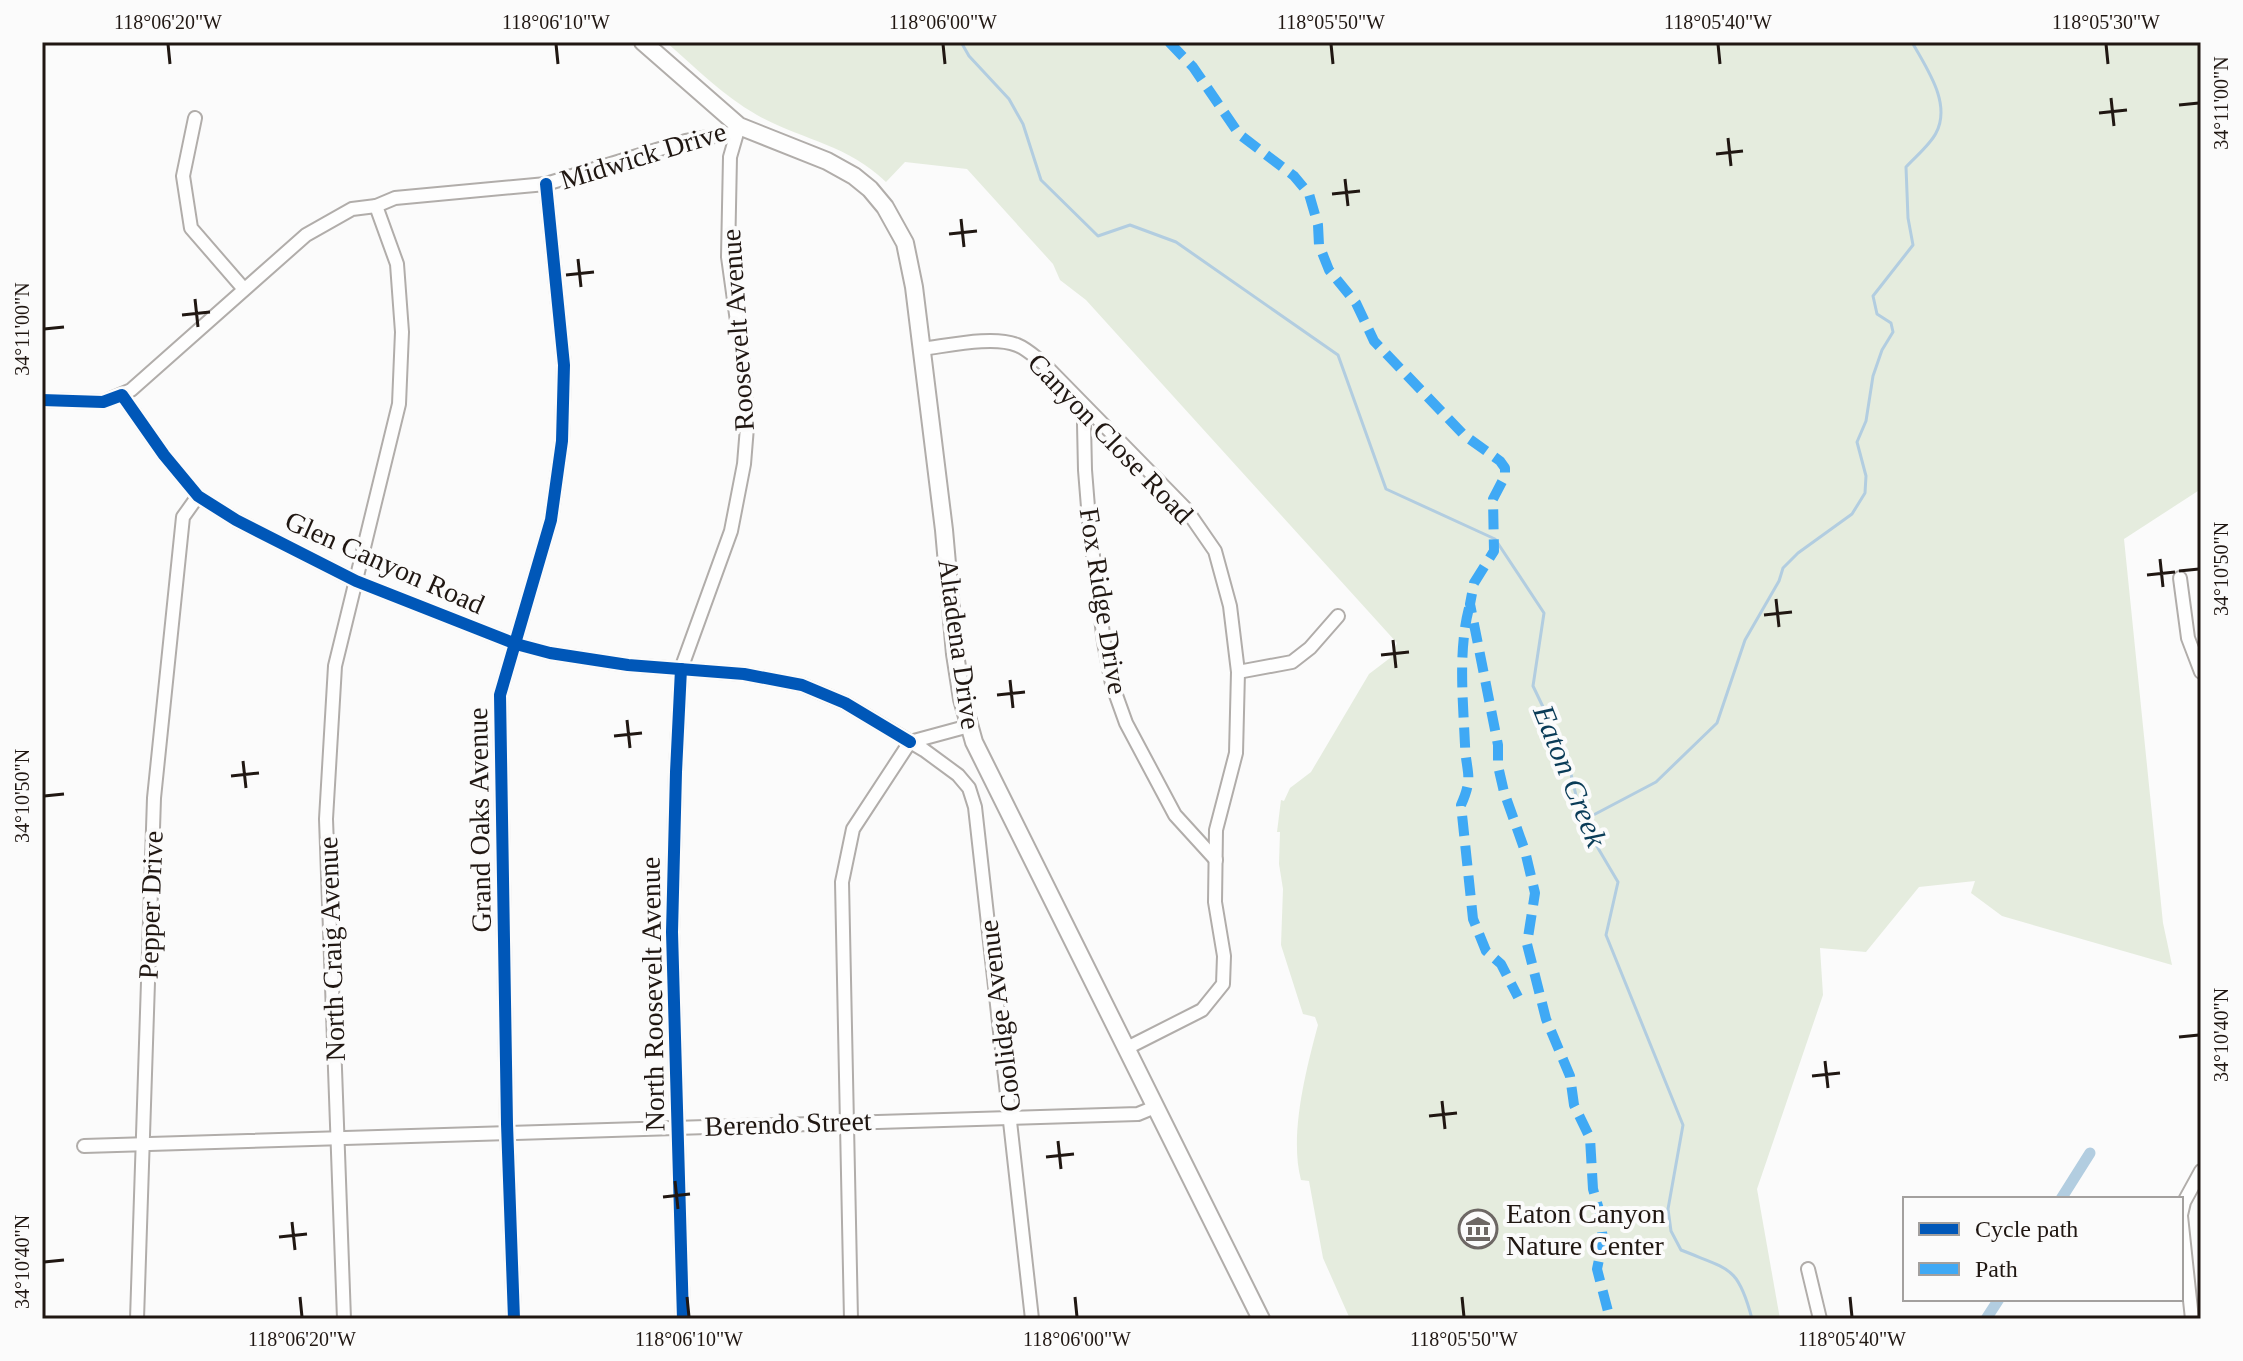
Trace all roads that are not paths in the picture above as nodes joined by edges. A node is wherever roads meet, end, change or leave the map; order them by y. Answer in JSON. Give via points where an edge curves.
{"nodes":[{"id":1,"x":643,"y":42,"type":"edge"},
{"id":2,"x":195,"y":118,"type":"dead end"},
{"id":3,"x":739,"y":126,"type":"junction"},
{"id":4,"x":546,"y":184,"type":"junction"},
{"id":5,"x":376,"y":206,"type":"junction"},
{"id":6,"x":243,"y":288,"type":"junction"},
{"id":7,"x":921,"y":349,"type":"junction"},
{"id":8,"x":122,"y":395,"type":"junction"},
{"id":9,"x":42,"y":400,"type":"edge"},
{"id":10,"x":1087,"y":410,"type":"junction"},
{"id":11,"x":198,"y":496,"type":"junction"},
{"id":12,"x":2180,"y":578,"type":"dead end"},
{"id":13,"x":356,"y":581,"type":"junction"},
{"id":14,"x":1338,"y":616,"type":"dead end"},
{"id":15,"x":516,"y":644,"type":"junction"},
{"id":16,"x":681,"y":669,"type":"junction"},
{"id":17,"x":1238,"y":672,"type":"junction"},
{"id":18,"x":2201,"y":672,"type":"edge"},
{"id":19,"x":969,"y":726,"type":"junction"},
{"id":20,"x":910,"y":742,"type":"junction"},
{"id":21,"x":1216,"y":860,"type":"junction"},
{"id":22,"x":1127,"y":1048,"type":"junction"},
{"id":23,"x":1155,"y":1107,"type":"junction"},
{"id":24,"x":1010,"y":1116,"type":"junction"},
{"id":25,"x":847,"y":1121,"type":"junction"},
{"id":26,"x":677,"y":1127,"type":"junction"},
{"id":27,"x":507,"y":1133,"type":"junction"},
{"id":28,"x":338,"y":1137,"type":"junction"},
{"id":29,"x":141,"y":1142,"type":"junction"},
{"id":30,"x":84,"y":1146,"type":"dead end"},
{"id":31,"x":2201,"y":1171,"type":"edge"},
{"id":32,"x":2183,"y":1207,"type":"edge"},
{"id":33,"x":2183,"y":1235,"type":"edge"},
{"id":34,"x":1808,"y":1269,"type":"dead end"},
{"id":35,"x":137,"y":1319,"type":"edge"},
{"id":36,"x":344,"y":1319,"type":"edge"},
{"id":37,"x":514,"y":1319,"type":"edge"},
{"id":38,"x":683,"y":1319,"type":"edge"},
{"id":39,"x":851,"y":1319,"type":"edge"},
{"id":40,"x":1032,"y":1319,"type":"edge"},
{"id":41,"x":1261,"y":1319,"type":"edge"},
{"id":42,"x":1820,"y":1319,"type":"edge"},
{"id":43,"x":2192,"y":1319,"type":"edge"}],
"edges":[{"from":1,"to":3,"type":"main road","name":"Altadena Drive"},
{"from":2,"to":6,"type":"street","via":[[183,176],[191,228]]},
{"from":3,"to":4,"type":"street","name":"Midwick Drive","via":[[731,133],[686,141]]},
{"from":3,"to":7,"type":"main road","name":"Altadena Drive","via":[[827,161],[854,176],[885,207],[909,260]]},
{"from":3,"to":16,"type":"street","name":"Roosevelt Avenue","via":[[730,157],[728,257],[745,379],[745,455],[731,531]]},
{"from":4,"to":5,"type":"street","name":"Midwick Drive","via":[[395,198]]},
{"from":4,"to":15,"type":"street","name":"Grand Oaks Avenue","via":[[564,365],[562,441],[551,520]]},
{"from":5,"to":6,"type":"street","name":"Midwick Drive","via":[[352,209],[306,235]]},
{"from":5,"to":13,"type":"street","name":"North Craig Avenue","via":[[397,264],[402,332],[399,404]]},
{"from":6,"to":8,"type":"street","name":"Midwick Drive"},
{"from":7,"to":10,"type":"street","name":"Canyon Close Road","via":[[1016,344],[1043,363]]},
{"from":7,"to":19,"type":"main road","name":"Altadena Drive","via":[[955,654]]},
{"from":8,"to":9,"type":"street","via":[[103,402]]},
{"from":8,"to":11,"type":"street","name":"Glen Canyon Road"},
{"from":10,"to":17,"type":"street","name":"Canyon Close Road","via":[[1186,509],[1215,551],[1230,606]]},
{"from":10,"to":21,"type":"street","name":"Fox Ridge Drive","via":[[1090,532],[1112,684],[1126,723],[1175,815]]},
{"from":11,"to":13,"type":"street","name":"Glen Canyon Road"},
{"from":11,"to":29,"type":"street","name":"Pepper Drive","via":[[183,517],[154,798]]},
{"from":12,"to":18,"type":"street","via":[[2188,638]]},
{"from":13,"to":15,"type":"street","name":"Glen Canyon Road"},
{"from":13,"to":28,"type":"street","name":"North Craig Avenue","via":[[335,666],[326,819]]},
{"from":14,"to":17,"type":"street","via":[[1292,662]]},
{"from":15,"to":16,"type":"street","name":"Glen Canyon Road","via":[[594,661]]},
{"from":15,"to":27,"type":"street","name":"Grand Oaks Avenue","via":[[500,695]]},
{"from":16,"to":20,"type":"street","name":"Glen Canyon Road","via":[[802,685],[845,703]]},
{"from":16,"to":26,"type":"street","name":"North Roosevelt Avenue","via":[[672,932]]},
{"from":17,"to":21,"type":"street","name":"Canyon Close Road","via":[[1236,753],[1216,830]]},
{"from":19,"to":20,"type":"street"},
{"from":19,"to":22,"type":"main road","name":"Altadena Drive"},
{"from":20,"to":24,"type":"street","name":"Coolidge Avenue","via":[[958,775],[975,807]]},
{"from":20,"to":25,"type":"street","via":[[853,829],[842,882]]},
{"from":21,"to":22,"type":"street","name":"Canyon Close Road","via":[[1223,984],[1202,1010]]},
{"from":22,"to":23,"type":"main road","name":"Altadena Drive"},
{"from":23,"to":24,"type":"street","name":"Berendo Street","via":[[1138,1114]]},
{"from":23,"to":41,"type":"main road","name":"Altadena Drive"},
{"from":24,"to":25,"type":"street","name":"Berendo Street"},
{"from":24,"to":40,"type":"street","name":"Coolidge Avenue"},
{"from":25,"to":26,"type":"street","name":"Berendo Street"},
{"from":25,"to":39,"type":"street"},
{"from":26,"to":27,"type":"street","name":"Berendo Street"},
{"from":26,"to":38,"type":"street","name":"North Roosevelt Avenue"},
{"from":27,"to":28,"type":"street","name":"Berendo Street"},
{"from":27,"to":37,"type":"street","name":"Grand Oaks Avenue"},
{"from":28,"to":29,"type":"street","name":"Berendo Street"},
{"from":28,"to":36,"type":"street","name":"North Craig Avenue"},
{"from":29,"to":30,"type":"street","name":"Berendo Street"},
{"from":29,"to":35,"type":"street","name":"Pepper Drive"},
{"from":31,"to":32,"type":"street"},
{"from":33,"to":43,"type":"street"},
{"from":34,"to":42,"type":"street"}]}
